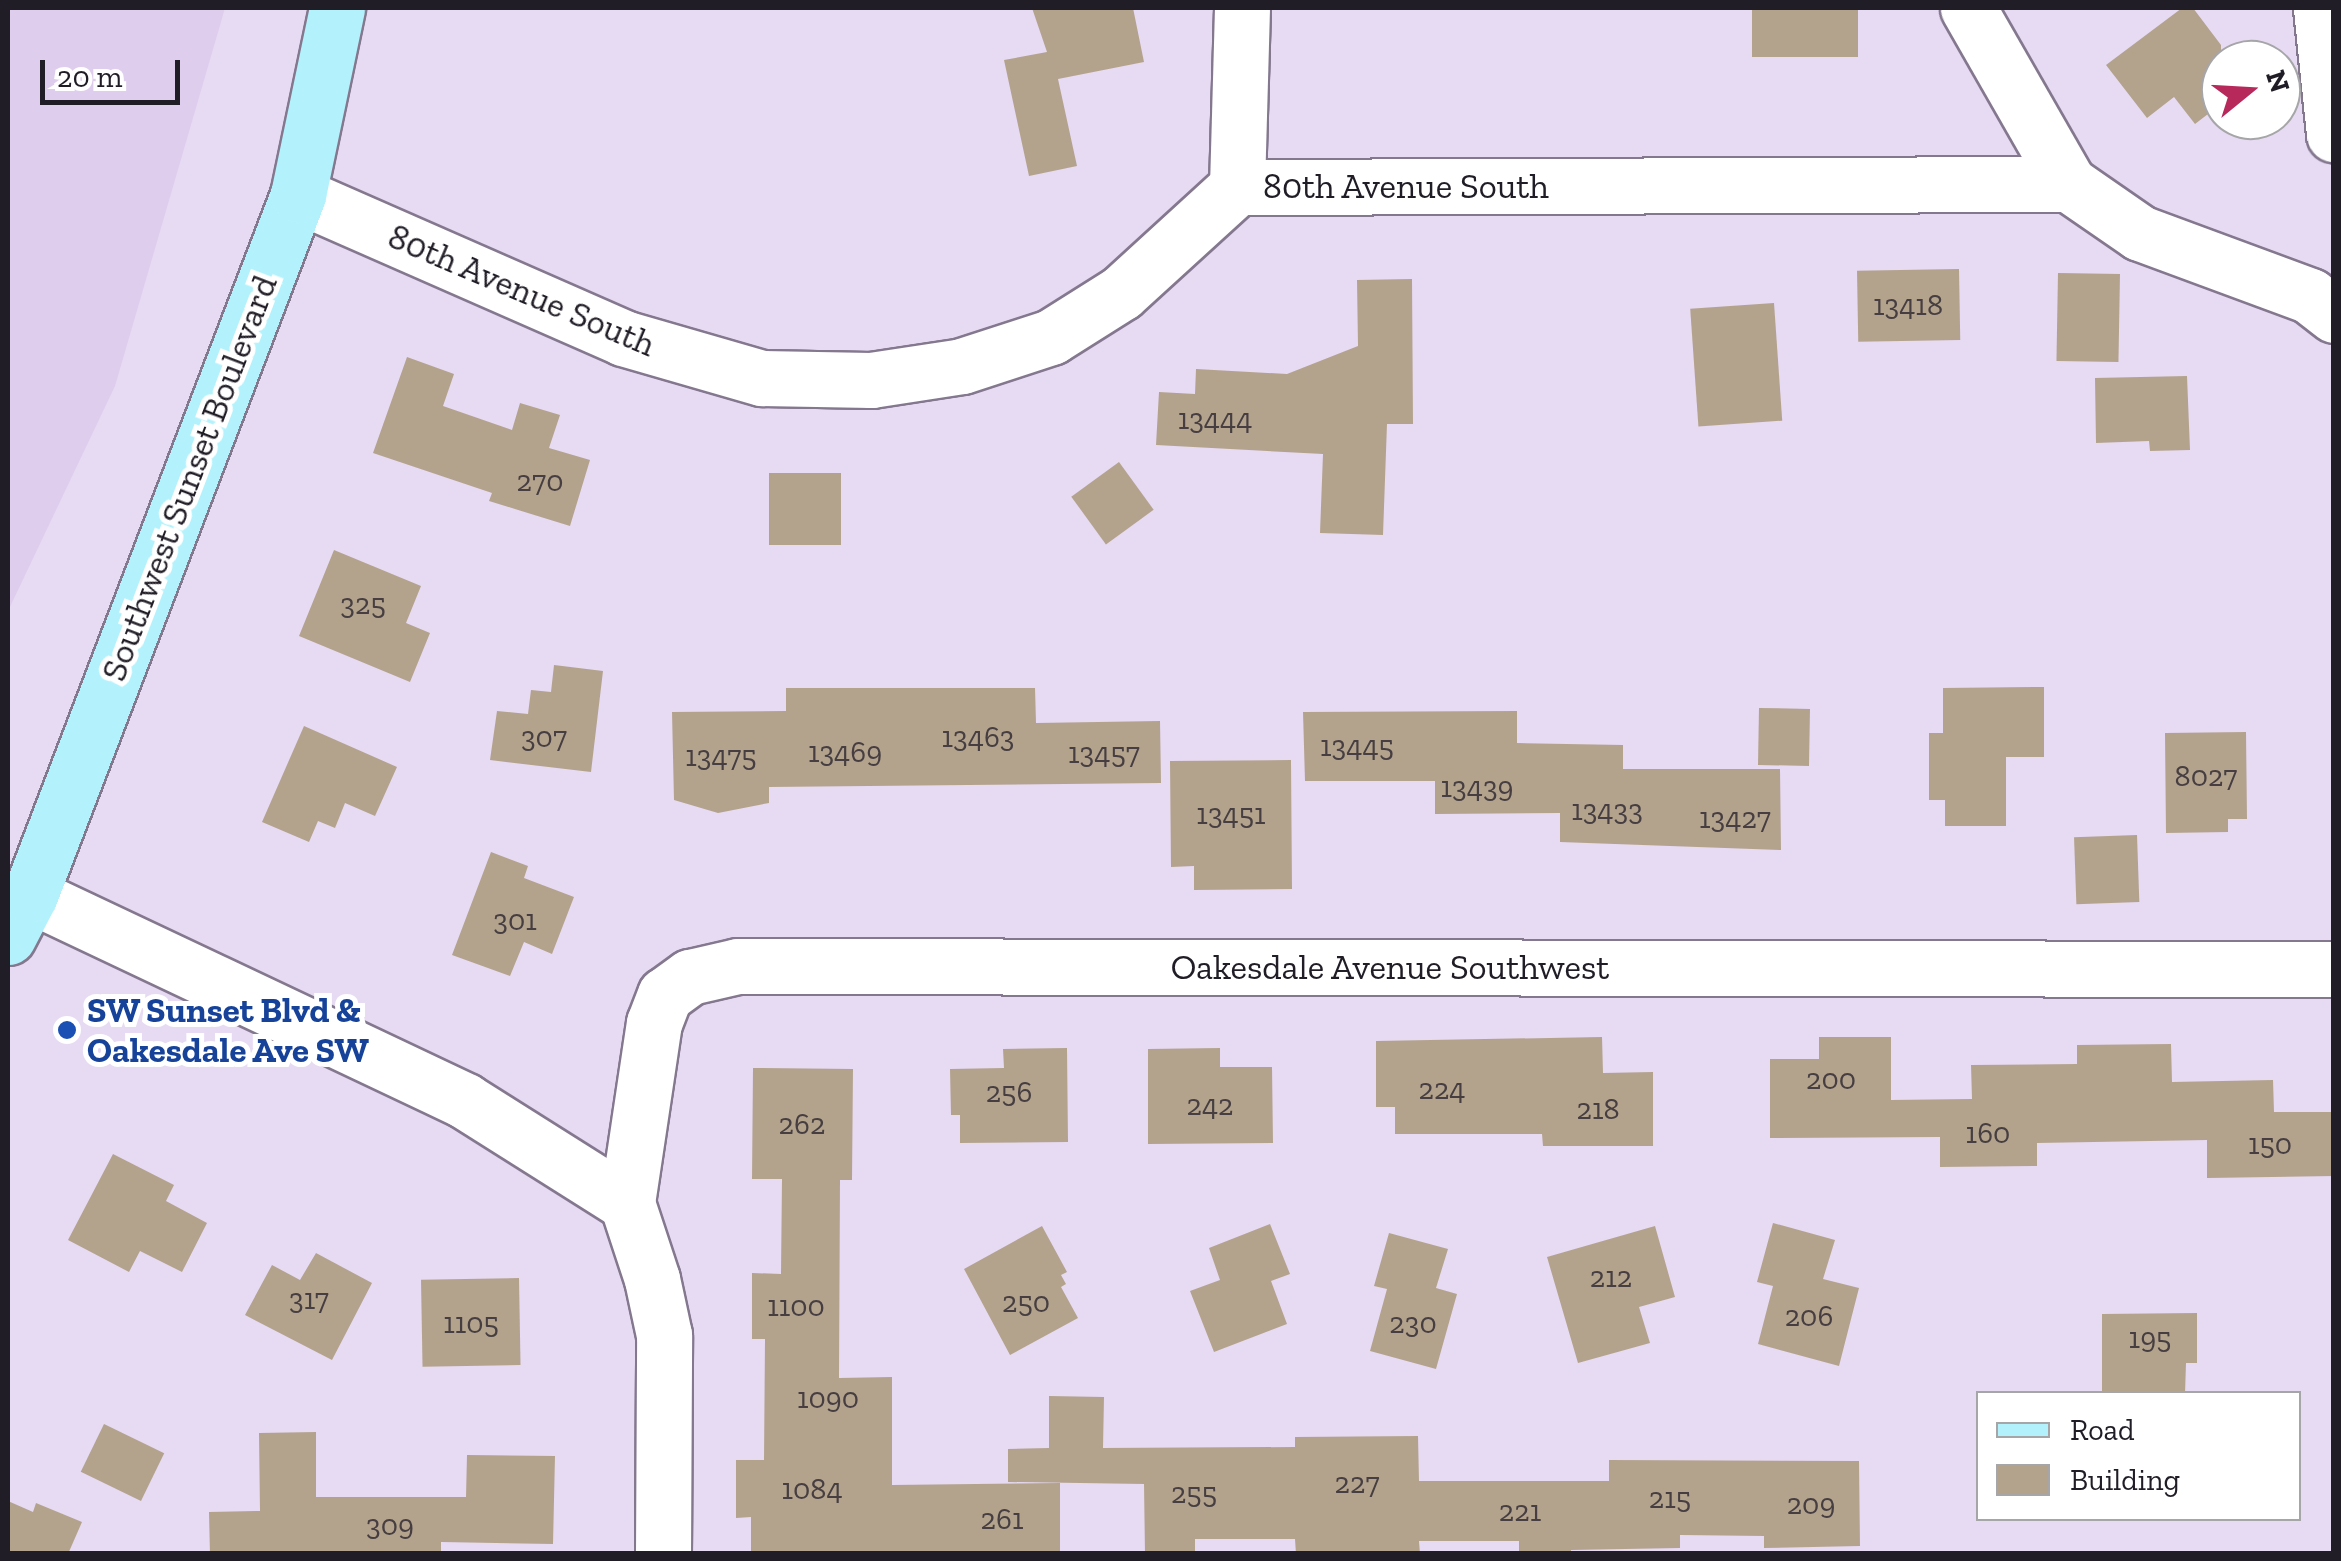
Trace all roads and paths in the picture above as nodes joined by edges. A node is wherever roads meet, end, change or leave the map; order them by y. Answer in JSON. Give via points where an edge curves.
{"nodes":[{"id":1,"x":337,"y":8,"type":"edge"},
{"id":2,"x":1242,"y":8,"type":"edge"},
{"id":3,"x":1968,"y":8,"type":"edge"},
{"id":4,"x":2321,"y":8,"type":"edge"},
{"id":5,"x":2334,"y":134,"type":"edge"},
{"id":6,"x":2069,"y":184,"type":"junction"},
{"id":7,"x":1237,"y":187,"type":"junction"},
{"id":8,"x":298,"y":195,"type":"junction"},
{"id":9,"x":2334,"y":315,"type":"edge"},
{"id":10,"x":19,"y":916,"type":"edge"},
{"id":11,"x":2334,"y":969,"type":"edge"},
{"id":12,"x":627,"y":1203,"type":"junction"},
{"id":13,"x":662,"y":1554,"type":"edge"}],
"edges":[{"from":1,"to":8,"type":"main road","name":"Southwest Sunset Boulevard"},
{"from":2,"to":7,"type":"street"},
{"from":3,"to":6,"type":"street"},
{"from":4,"to":5,"type":"street"},
{"from":6,"to":7,"type":"street","name":"80th Avenue South"},
{"from":6,"to":9,"type":"street","via":[[2140,233],[2310,296]]},
{"from":7,"to":8,"type":"street","name":"80th Avenue South","via":[[1121,292],[1051,337],[962,366],[870,380],[762,378],[623,338]]},
{"from":8,"to":10,"type":"main road","name":"Southwest Sunset Boulevard"},
{"from":10,"to":12,"type":"street","via":[[466,1102]]},
{"from":11,"to":12,"type":"street","name":"Oakesdale Avenue Southwest","via":[[738,966],[690,977],[666,995],[654,1024]]},
{"from":12,"to":13,"type":"street","via":[[664,1336]]}]}
